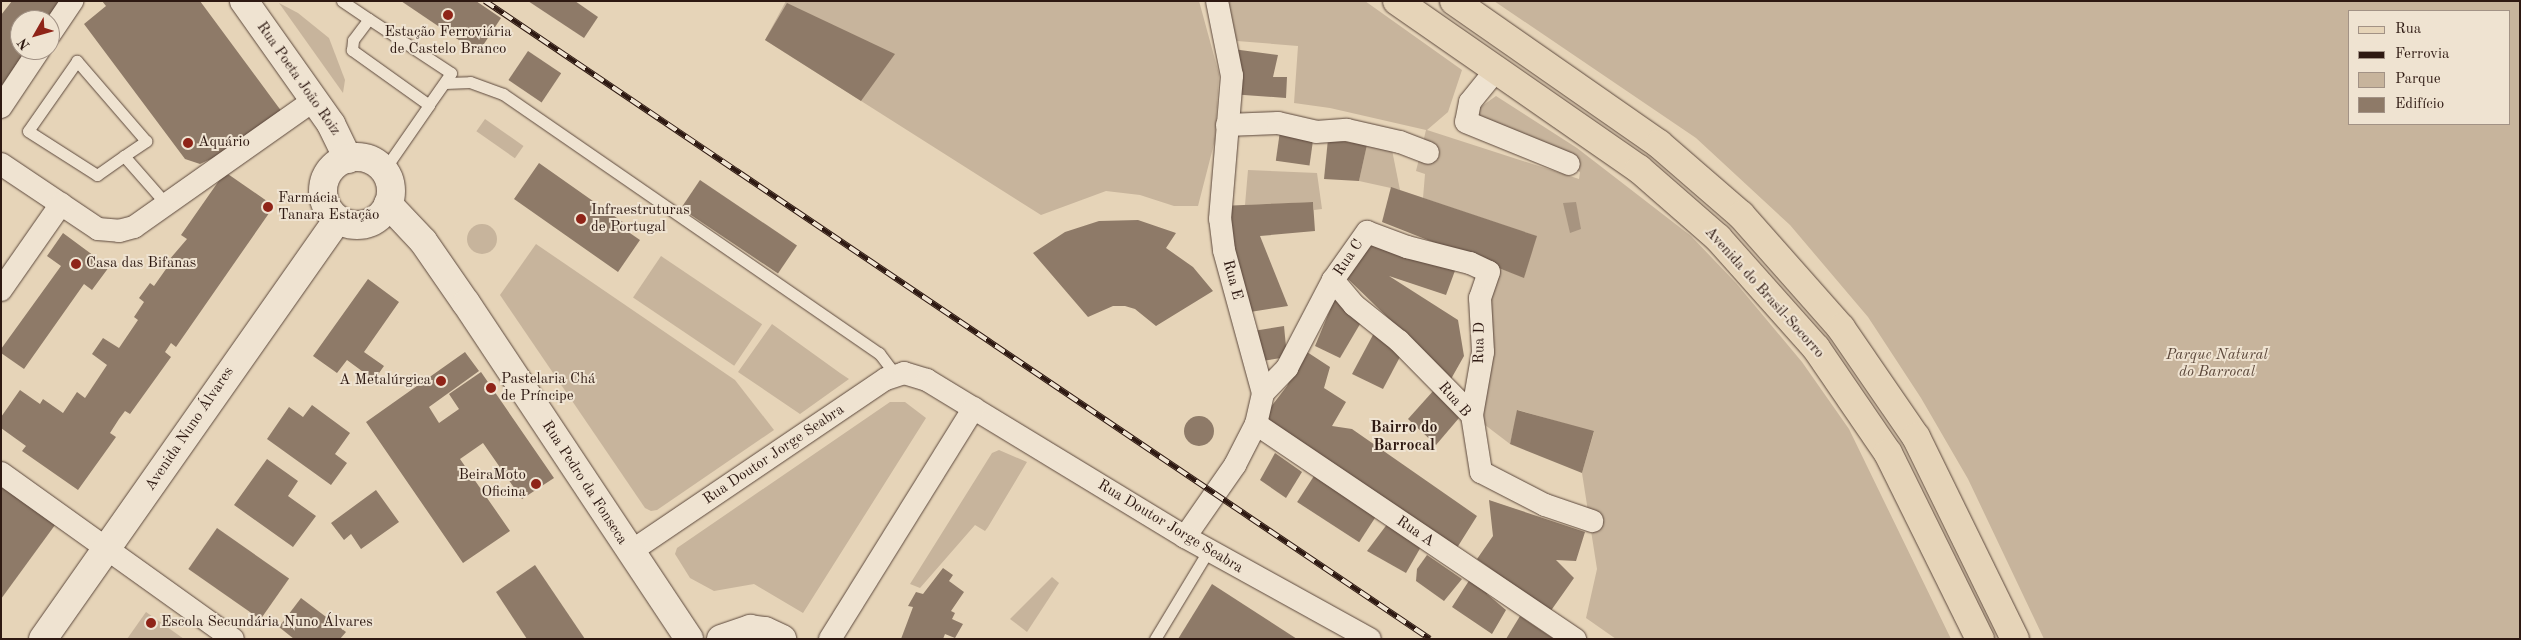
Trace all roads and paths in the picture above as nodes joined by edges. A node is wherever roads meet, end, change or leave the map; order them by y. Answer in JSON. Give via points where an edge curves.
{"nodes":[{"id":1,"x":72,"y":1,"type":"edge"},
{"id":2,"x":244,"y":1,"type":"edge"},
{"id":3,"x":342,"y":1,"type":"edge"},
{"id":4,"x":1216,"y":1,"type":"edge"},
{"id":5,"x":1397,"y":1,"type":"edge"},
{"id":6,"x":1454,"y":1,"type":"edge"},
{"id":7,"x":60,"y":19,"type":"edge"},
{"id":8,"x":369,"y":19,"type":"junction"},
{"id":9,"x":32,"y":60,"type":"edge"},
{"id":10,"x":1496,"y":70,"type":"junction"},
{"id":11,"x":445,"y":83,"type":"junction"},
{"id":12,"x":314,"y":100,"type":"junction"},
{"id":13,"x":429,"y":105,"type":"junction"},
{"id":14,"x":1,"y":107,"type":"edge"},
{"id":15,"x":1227,"y":125,"type":"junction"},
{"id":16,"x":1428,"y":153,"type":"dead end"},
{"id":17,"x":124,"y":156,"type":"junction"},
{"id":18,"x":348,"y":159,"type":"junction"},
{"id":19,"x":1,"y":164,"type":"edge"},
{"id":20,"x":1569,"y":164,"type":"dead end"},
{"id":21,"x":384,"y":170,"type":"junction"},
{"id":22,"x":62,"y":204,"type":"junction"},
{"id":23,"x":388,"y":204,"type":"junction"},
{"id":24,"x":167,"y":205,"type":"junction"},
{"id":25,"x":338,"y":219,"type":"junction"},
{"id":26,"x":1489,"y":272,"type":"joint"},
{"id":27,"x":1333,"y":280,"type":"junction"},
{"id":28,"x":1,"y":290,"type":"edge"},
{"id":29,"x":895,"y":374,"type":"junction"},
{"id":30,"x":1263,"y":393,"type":"junction"},
{"id":31,"x":974,"y":408,"type":"junction"},
{"id":32,"x":1472,"y":415,"type":"junction"},
{"id":33,"x":1256,"y":424,"type":"junction"},
{"id":34,"x":1,"y":473,"type":"edge"},
{"id":35,"x":1592,"y":521,"type":"dead end"},
{"id":36,"x":1185,"y":537,"type":"junction"},
{"id":37,"x":107,"y":550,"type":"junction"},
{"id":38,"x":1208,"y":551,"type":"junction"},
{"id":39,"x":630,"y":552,"type":"junction"},
{"id":40,"x":682,"y":628,"type":"edge"},
{"id":41,"x":728,"y":635,"type":"edge"},
{"id":42,"x":43,"y":639,"type":"edge"},
{"id":43,"x":233,"y":639,"type":"edge"},
{"id":44,"x":782,"y":639,"type":"edge"},
{"id":45,"x":830,"y":639,"type":"edge"},
{"id":46,"x":1155,"y":639,"type":"edge"},
{"id":47,"x":1370,"y":639,"type":"edge"},
{"id":48,"x":1575,"y":639,"type":"edge"},
{"id":49,"x":1980,"y":639,"type":"edge"},
{"id":50,"x":2015,"y":639,"type":"edge"}],
"edges":[{"from":1,"to":7,"type":"street"},
{"from":2,"to":12,"type":"main road","name":"Rua Poeta João Roiz"},
{"from":3,"to":8,"type":"lane"},
{"from":4,"to":15,"type":"street","name":"Rua E","via":[[1232,76]]},
{"from":5,"to":10,"type":"main road","name":"Avenida do Brasil-Socorro"},
{"from":6,"to":50,"type":"main road","via":[[1659,144],[1741,215],[1841,328],[1916,437]]},
{"from":8,"to":11,"type":"lane","via":[[452,73]]},
{"from":8,"to":13,"type":"lane","via":[[353,40],[352,50]]},
{"from":9,"to":14,"type":"street"},
{"from":10,"to":20,"type":"street","via":[[1470,102],[1466,122]]},
{"from":10,"to":49,"type":"main road","name":"Avenida do Brasil-Socorro","via":[[1639,169],[1697,219],[1718,238],[1816,348],[1888,453]]},
{"from":11,"to":13,"type":"lane"},
{"from":11,"to":29,"type":"lane","via":[[470,82],[503,94],[879,353]]},
{"from":12,"to":18,"type":"main road","name":"Rua Poeta João Roiz","via":[[331,124]]},
{"from":12,"to":24,"type":"street"},
{"from":13,"to":21,"type":"lane"},
{"from":15,"to":16,"type":"street","via":[[1278,123],[1316,132],[1347,130],[1400,142]]},
{"from":15,"to":30,"type":"street","name":"Rua E","via":[[1220,219],[1224,250]]},
{"from":17,"to":17,"type":"lane","via":[[97,175],[28,131],[77,61],[146,142]]},
{"from":17,"to":24,"type":"lane"},
{"from":18,"to":21,"type":"main road","via":[[365,159]]},
{"from":18,"to":25,"type":"main road","via":[[332,169],[324,186],[326,204]]},
{"from":19,"to":22,"type":"street"},
{"from":21,"to":23,"type":"main road","via":[[390,188]]},
{"from":22,"to":24,"type":"street","via":[[98,229],[119,232],[134,227]]},
{"from":22,"to":28,"type":"street"},
{"from":23,"to":25,"type":"main road","via":[[376,219],[367,224],[357,225]]},
{"from":23,"to":39,"type":"main road","name":"Rua Pedro da Fonseca","via":[[423,241]]},
{"from":25,"to":37,"type":"main road","name":"Avenida Nuno Álvares"},
{"from":26,"to":27,"type":"street","name":"Rua C","via":[[1470,263],[1407,248],[1367,232]]},
{"from":26,"to":32,"type":"street","name":"Rua D","via":[[1480,298],[1482,352]]},
{"from":27,"to":30,"type":"street","name":"Rua C","via":[[1287,368]]},
{"from":27,"to":32,"type":"street","name":"Rua B","via":[[1354,305],[1399,341]]},
{"from":29,"to":31,"type":"street","name":"Rua Doutor Jorge Seabra","via":[[904,373],[927,380]]},
{"from":29,"to":39,"type":"street","name":"Rua Doutor Jorge Seabra"},
{"from":30,"to":33,"type":"street","name":"Rua E"},
{"from":31,"to":36,"type":"street","name":"Rua Doutor Jorge Seabra"},
{"from":31,"to":45,"type":"street"},
{"from":32,"to":35,"type":"street","name":"Rua B","via":[[1481,472],[1545,505]]},
{"from":33,"to":36,"type":"street","name":"Rua E","via":[[1235,465]]},
{"from":33,"to":48,"type":"street","name":"Rua A"},
{"from":34,"to":37,"type":"street"},
{"from":36,"to":38,"type":"street","name":"Rua Doutor Jorge Seabra"},
{"from":37,"to":42,"type":"main road","name":"Avenida Nuno Álvares"},
{"from":37,"to":43,"type":"street"},
{"from":38,"to":46,"type":"lane"},
{"from":38,"to":47,"type":"street","name":"Rua Doutor Jorge Seabra"},
{"from":39,"to":40,"type":"main road","name":"Rua Pedro da Fonseca"},
{"from":40,"to":41,"type":"main road","name":"Rua Pedro da Fonseca"},
{"from":41,"to":44,"type":"main road","name":"Rua Pedro da Fonseca","via":[[765,631]]}]}
